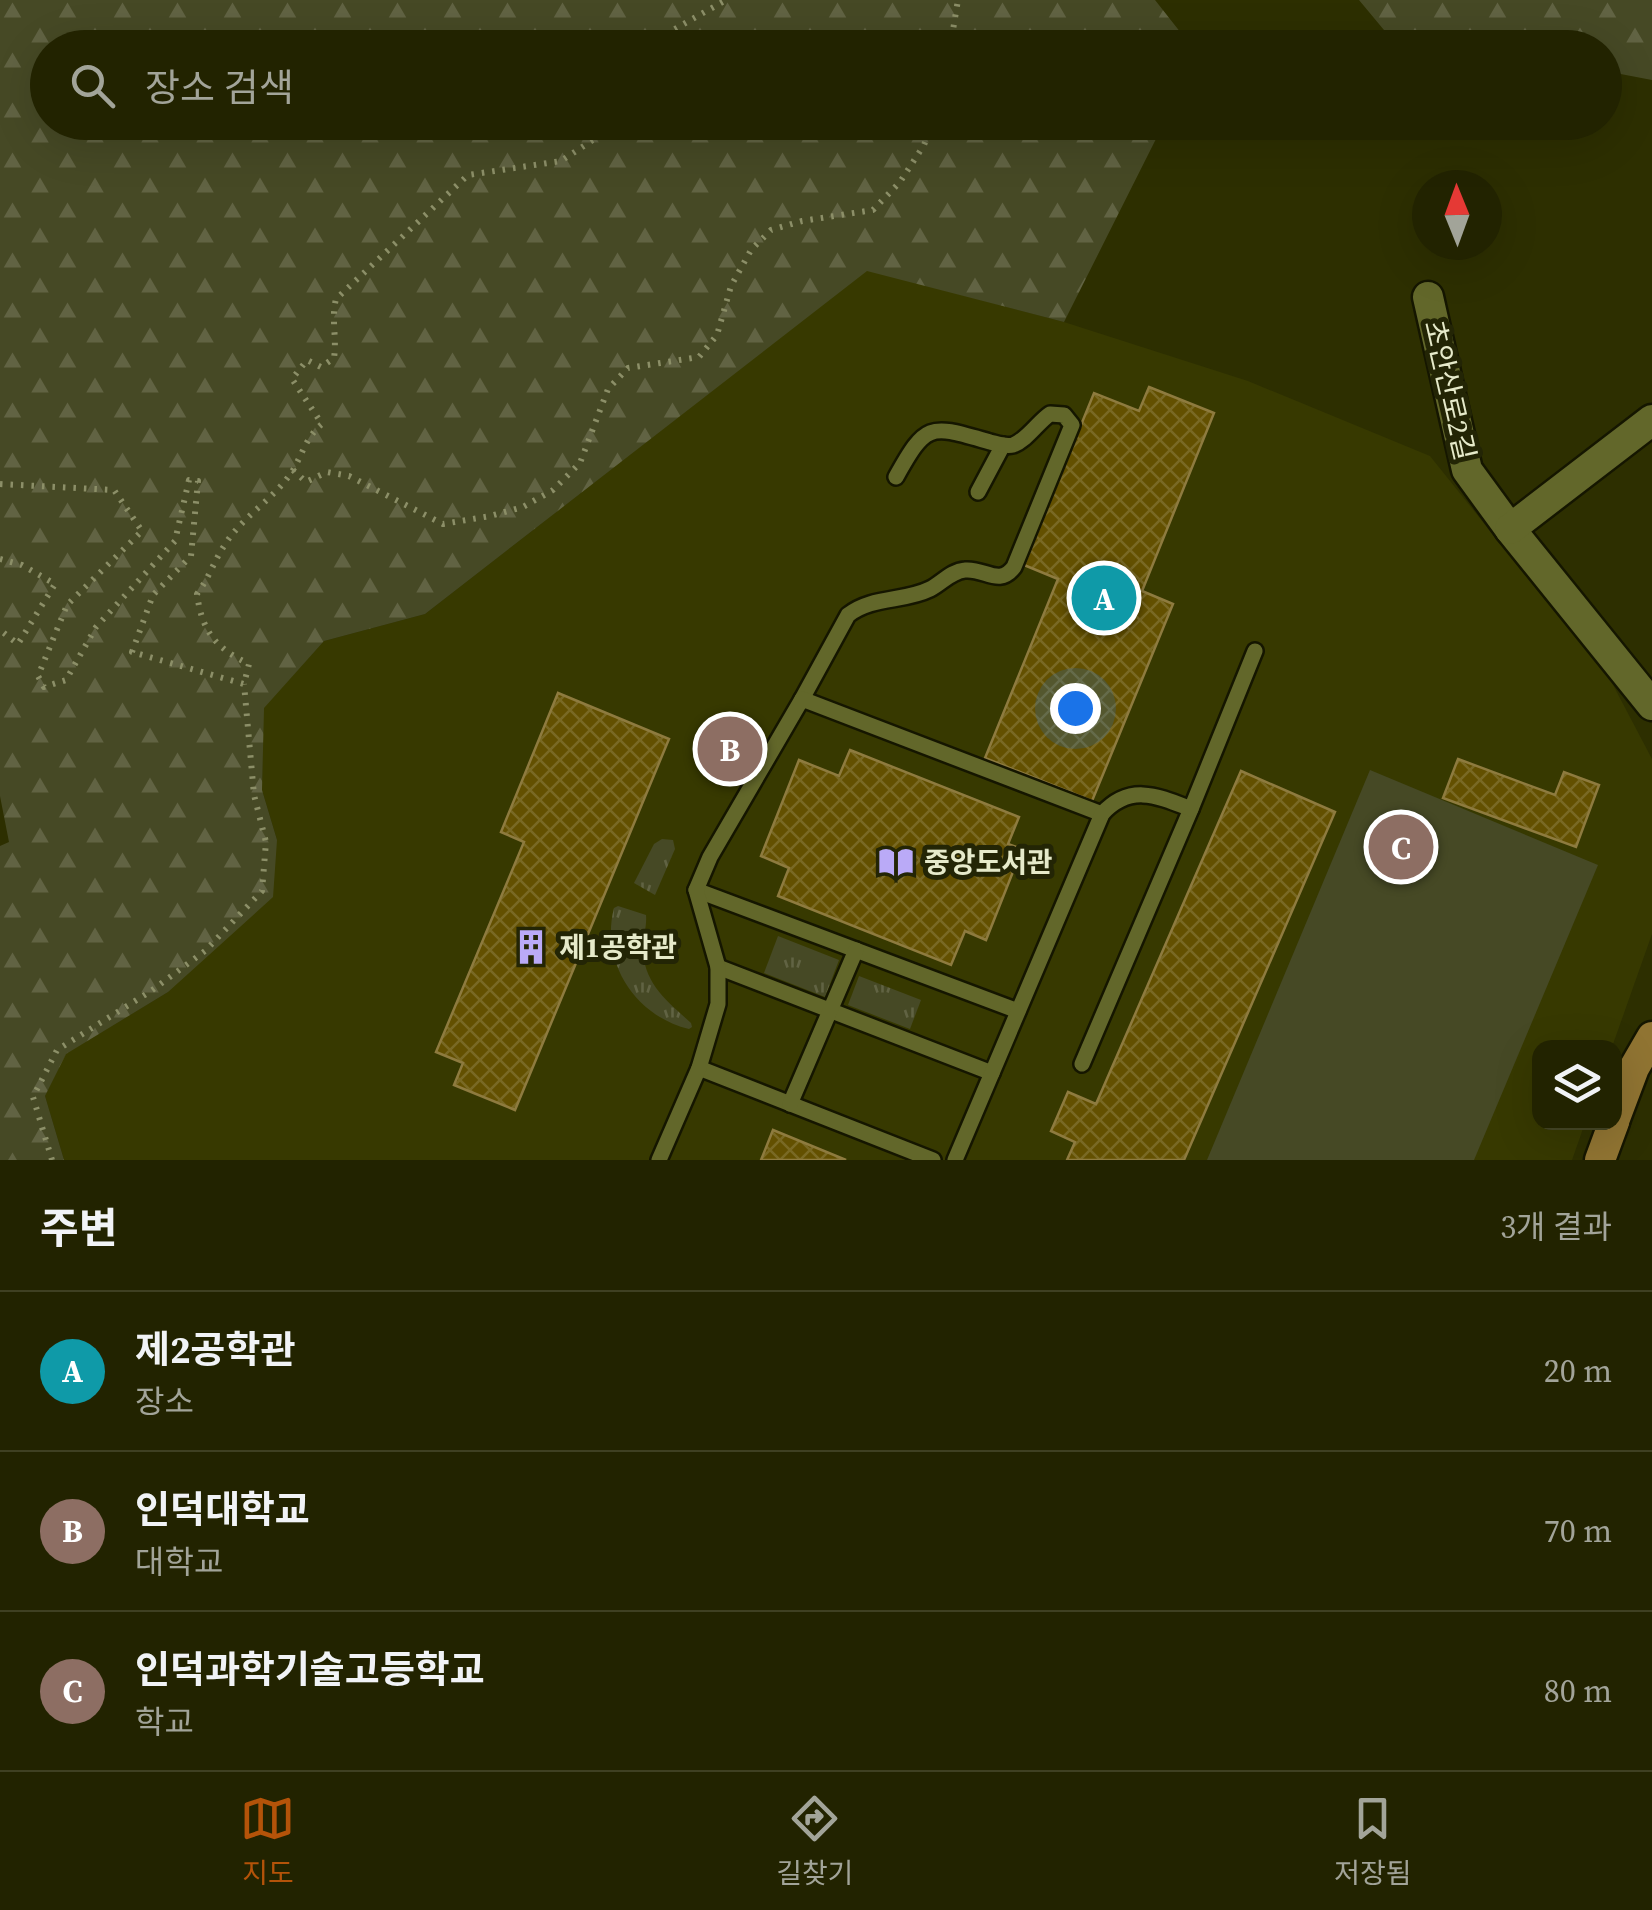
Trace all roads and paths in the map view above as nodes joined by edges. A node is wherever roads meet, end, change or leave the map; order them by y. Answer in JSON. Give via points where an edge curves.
{"nodes":[{"id":1,"x":726,"y":0,"type":"edge"},
{"id":2,"x":958,"y":0,"type":"edge"},
{"id":3,"x":673,"y":30,"type":"edge"},
{"id":4,"x":953,"y":30,"type":"edge"},
{"id":5,"x":593,"y":140,"type":"edge"},
{"id":6,"x":925,"y":140,"type":"edge"},
{"id":7,"x":1428,"y":297,"type":"dead end"},
{"id":8,"x":1652,"y":420,"type":"edge"},
{"id":9,"x":1004,"y":445,"type":"junction"},
{"id":10,"x":292,"y":470,"type":"junction"},
{"id":11,"x":896,"y":478,"type":"dead end"},
{"id":12,"x":0,"y":484,"type":"edge"},
{"id":13,"x":978,"y":492,"type":"dead end"},
{"id":14,"x":1510,"y":530,"type":"junction"},
{"id":15,"x":0,"y":560,"type":"edge"},
{"id":16,"x":0,"y":630,"type":"edge"},
{"id":17,"x":1255,"y":651,"type":"dead end"},
{"id":18,"x":244,"y":684,"type":"junction"},
{"id":19,"x":802,"y":699,"type":"junction"},
{"id":20,"x":1652,"y":705,"type":"edge"},
{"id":21,"x":1192,"y":809,"type":"junction"},
{"id":22,"x":1102,"y":814,"type":"junction"},
{"id":23,"x":696,"y":890,"type":"junction"},
{"id":24,"x":856,"y":950,"type":"junction"},
{"id":25,"x":718,"y":967,"type":"junction"},
{"id":26,"x":830,"y":1010,"type":"junction"},
{"id":27,"x":1018,"y":1011,"type":"junction"},
{"id":28,"x":1652,"y":1037,"type":"edge"},
{"id":29,"x":1082,"y":1064,"type":"dead end"},
{"id":30,"x":699,"y":1068,"type":"junction"},
{"id":31,"x":992,"y":1073,"type":"junction"},
{"id":32,"x":1622,"y":1100,"type":"edge"},
{"id":33,"x":790,"y":1104,"type":"junction"},
{"id":34,"x":1611,"y":1130,"type":"edge"},
{"id":35,"x":52,"y":1160,"type":"edge"},
{"id":36,"x":658,"y":1160,"type":"edge"},
{"id":37,"x":932,"y":1160,"type":"edge"},
{"id":38,"x":955,"y":1160,"type":"edge"},
{"id":39,"x":1600,"y":1160,"type":"edge"}],
"edges":[{"from":1,"to":3,"type":"path"},
{"from":2,"to":4,"type":"path"},
{"from":5,"to":10,"type":"path","via":[[561,161],[468,175],[336,299],[334,358],[321,367],[307,360],[292,379],[322,424]]},
{"from":6,"to":10,"type":"path","via":[[873,210],[771,230],[750,250],[717,335],[699,356],[628,368],[608,390],[580,462],[553,490],[523,507],[443,524],[349,476],[327,472],[306,482]]},
{"from":7,"to":14,"type":"street","name":"초안산로2길","via":[[1467,470]]},
{"from":8,"to":14,"type":"street"},
{"from":9,"to":11,"type":"lane","via":[[931,432],[916,440]]},
{"from":9,"to":13,"type":"lane"},
{"from":9,"to":19,"type":"lane","via":[[1019,441],[1050,414],[1064,415],[1072,425],[1007,576],[967,569],[917,595],[856,609]]},
{"from":10,"to":18,"type":"path","via":[[223,547],[197,594],[200,617],[221,650],[250,664]]},
{"from":12,"to":18,"type":"path","via":[[114,490],[142,532],[67,605],[38,676],[44,687],[66,680],[96,627],[174,541],[189,480],[198,481],[192,556],[153,595],[132,652]]},
{"from":14,"to":20,"type":"street","name":"초안산로2길"},
{"from":15,"to":16,"type":"path","via":[[55,584],[18,644]]},
{"from":17,"to":21,"type":"lane"},
{"from":18,"to":35,"type":"path","via":[[254,795],[266,842],[262,891],[205,950],[58,1050],[33,1097]]},
{"from":19,"to":22,"type":"lane"},
{"from":19,"to":23,"type":"lane"},
{"from":21,"to":22,"type":"lane","via":[[1135,793]]},
{"from":21,"to":29,"type":"lane"},
{"from":22,"to":27,"type":"lane"},
{"from":23,"to":24,"type":"lane"},
{"from":23,"to":25,"type":"lane"},
{"from":24,"to":26,"type":"lane"},
{"from":24,"to":27,"type":"lane"},
{"from":25,"to":26,"type":"lane"},
{"from":25,"to":30,"type":"lane","via":[[718,1004]]},
{"from":26,"to":31,"type":"lane"},
{"from":26,"to":33,"type":"lane"},
{"from":27,"to":31,"type":"lane"},
{"from":28,"to":32,"type":"street"},
{"from":30,"to":33,"type":"lane"},
{"from":30,"to":36,"type":"lane"},
{"from":31,"to":38,"type":"lane"},
{"from":33,"to":37,"type":"lane"},
{"from":34,"to":39,"type":"street"}]}
